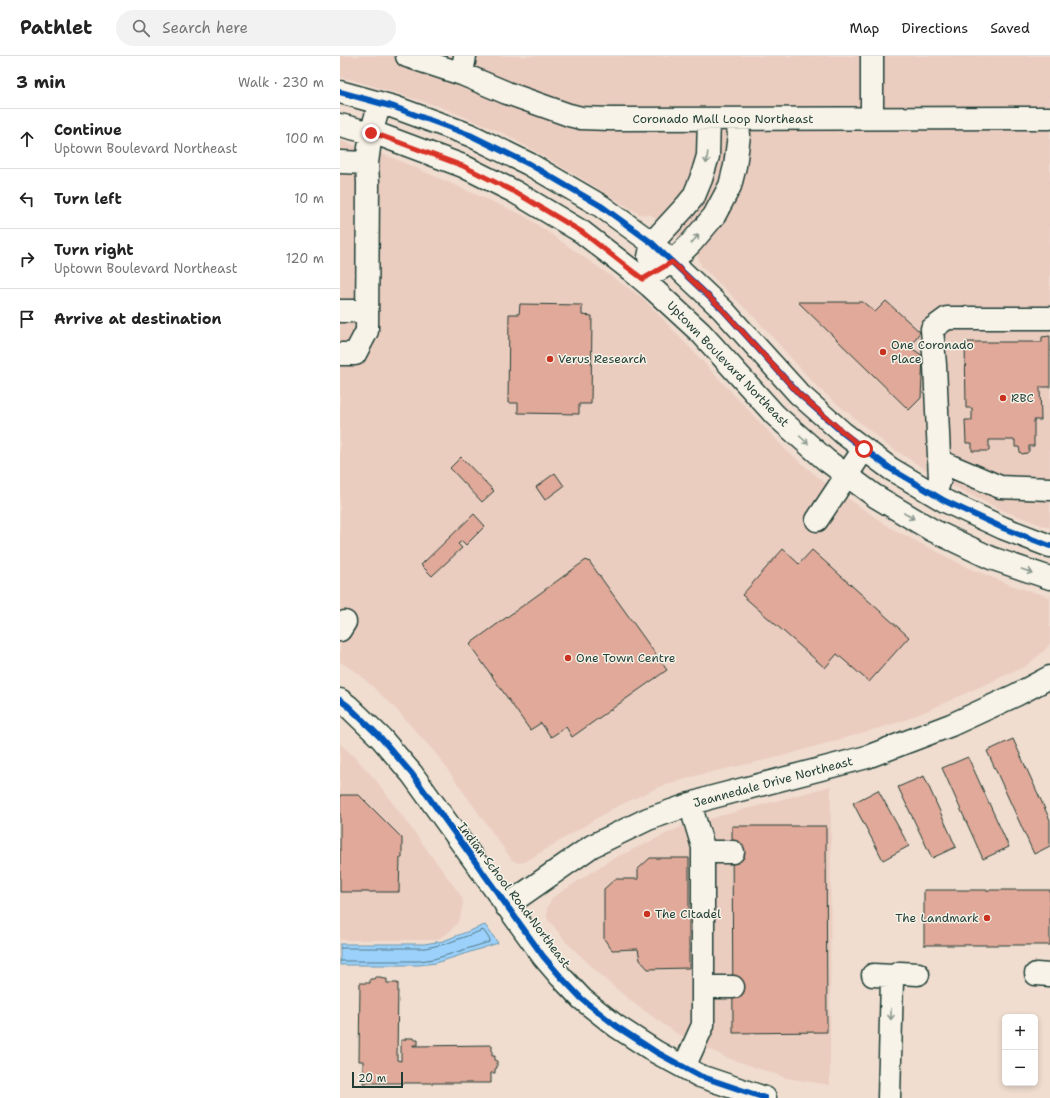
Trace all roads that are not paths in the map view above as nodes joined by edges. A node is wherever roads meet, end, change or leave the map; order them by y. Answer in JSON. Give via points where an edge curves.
{"nodes":[{"id":1,"x":407,"y":56,"type":"edge"},
{"id":2,"x":872,"y":56,"type":"edge"},
{"id":3,"x":464,"y":65,"type":"edge"},
{"id":4,"x":340,"y":92,"type":"edge"},
{"id":5,"x":380,"y":103,"type":"junction"},
{"id":6,"x":872,"y":118,"type":"junction"},
{"id":7,"x":1050,"y":118,"type":"edge"},
{"id":8,"x":709,"y":119,"type":"junction"},
{"id":9,"x":737,"y":119,"type":"junction"},
{"id":10,"x":340,"y":125,"type":"edge"},
{"id":11,"x":371,"y":133,"type":"junction"},
{"id":12,"x":340,"y":162,"type":"edge"},
{"id":13,"x":367,"y":163,"type":"junction"},
{"id":14,"x":652,"y":243,"type":"junction"},
{"id":15,"x":672,"y":262,"type":"junction"},
{"id":16,"x":643,"y":279,"type":"junction"},
{"id":17,"x":340,"y":311,"type":"edge"},
{"id":18,"x":367,"y":311,"type":"junction"},
{"id":19,"x":1050,"y":318,"type":"edge"},
{"id":20,"x":340,"y":354,"type":"edge"},
{"id":21,"x":864,"y":449,"type":"junction"},
{"id":22,"x":939,"y":461,"type":"junction"},
{"id":23,"x":847,"y":475,"type":"junction"},
{"id":24,"x":1050,"y":489,"type":"edge"},
{"id":25,"x":935,"y":495,"type":"junction"},
{"id":26,"x":818,"y":520,"type":"dead end"},
{"id":27,"x":1050,"y":546,"type":"edge"},
{"id":28,"x":1050,"y":578,"type":"edge"},
{"id":29,"x":1050,"y":677,"type":"edge"},
{"id":30,"x":340,"y":700,"type":"edge"},
{"id":31,"x":690,"y":804,"type":"junction"},
{"id":32,"x":702,"y":852,"type":"junction"},
{"id":33,"x":733,"y":852,"type":"dead end"},
{"id":34,"x":506,"y":906,"type":"junction"},
{"id":35,"x":918,"y":974,"type":"dead end"},
{"id":36,"x":702,"y":987,"type":"junction"},
{"id":37,"x":733,"y":987,"type":"dead end"},
{"id":38,"x":684,"y":1067,"type":"junction"},
{"id":39,"x":765,"y":1098,"type":"edge"},
{"id":40,"x":889,"y":1098,"type":"edge"}],
"edges":[{"from":1,"to":3,"type":"street","name":"Coronado Mall Loop Northeast"},
{"from":2,"to":6,"type":"street"},
{"from":3,"to":8,"type":"street","name":"Coronado Mall Loop Northeast","via":[[507,93],[581,118]]},
{"from":4,"to":5,"type":"street"},
{"from":5,"to":11,"type":"street"},
{"from":5,"to":14,"type":"street","via":[[470,135],[529,164],[601,206]]},
{"from":6,"to":7,"type":"street","name":"Coronado Mall Loop Northeast"},
{"from":6,"to":9,"type":"street","name":"Coronado Mall Loop Northeast"},
{"from":8,"to":9,"type":"street","name":"Coronado Mall Loop Northeast"},
{"from":8,"to":14,"type":"street","one_way":true,"via":[[708,156],[694,196]]},
{"from":15,"to":9,"type":"street","one_way":true,"via":[[714,216],[730,186],[739,135]]},
{"from":10,"to":11,"type":"street","name":"Uptown Boulevard Northeast"},
{"from":11,"to":13,"type":"street"},
{"from":11,"to":16,"type":"street","name":"Uptown Boulevard Northeast","via":[[463,166],[515,192],[582,232]]},
{"from":12,"to":13,"type":"street"},
{"from":13,"to":18,"type":"street"},
{"from":14,"to":15,"type":"street"},
{"from":14,"to":16,"type":"street"},
{"from":15,"to":16,"type":"street"},
{"from":15,"to":21,"type":"street","via":[[723,310],[799,394]]},
{"from":16,"to":23,"type":"street","name":"Uptown Boulevard Northeast","one_way":true,"via":[[701,333],[776,414],[826,460]]},
{"from":17,"to":18,"type":"street"},
{"from":18,"to":20,"type":"street","via":[[367,331],[355,354]]},
{"from":19,"to":22,"type":"street","via":[[947,318],[932,329]]},
{"from":21,"to":23,"type":"street"},
{"from":21,"to":25,"type":"street","via":[[891,469]]},
{"from":22,"to":24,"type":"street","via":[[1000,487]]},
{"from":22,"to":25,"type":"street","via":[[940,479]]},
{"from":23,"to":26,"type":"street"},
{"from":23,"to":28,"type":"street","name":"Uptown Boulevard Northeast","one_way":true,"via":[[875,496],[932,530],[991,558]]},
{"from":25,"to":27,"type":"street","via":[[1003,528]]},
{"from":29,"to":31,"type":"street","name":"Jeannedale Drive Northeast","via":[[1016,696],[868,757]]},
{"from":30,"to":34,"type":"street","name":"Indian School Road Northeast","via":[[381,738],[412,774]]},
{"from":31,"to":32,"type":"street"},
{"from":31,"to":34,"type":"street","name":"Jeannedale Drive Northeast","via":[[648,818],[592,846]]},
{"from":32,"to":33,"type":"street"},
{"from":32,"to":36,"type":"street"},
{"from":34,"to":38,"type":"street","name":"Indian School Road Northeast","via":[[543,956],[582,999],[616,1026]]},
{"from":35,"to":40,"type":"street","one_way":true,"via":[[883,975],[892,980]]},
{"from":36,"to":37,"type":"street"},
{"from":36,"to":38,"type":"street","via":[[702,1026]]},
{"from":38,"to":39,"type":"street","name":"Indian School Road Northeast","via":[[700,1076]]}]}
